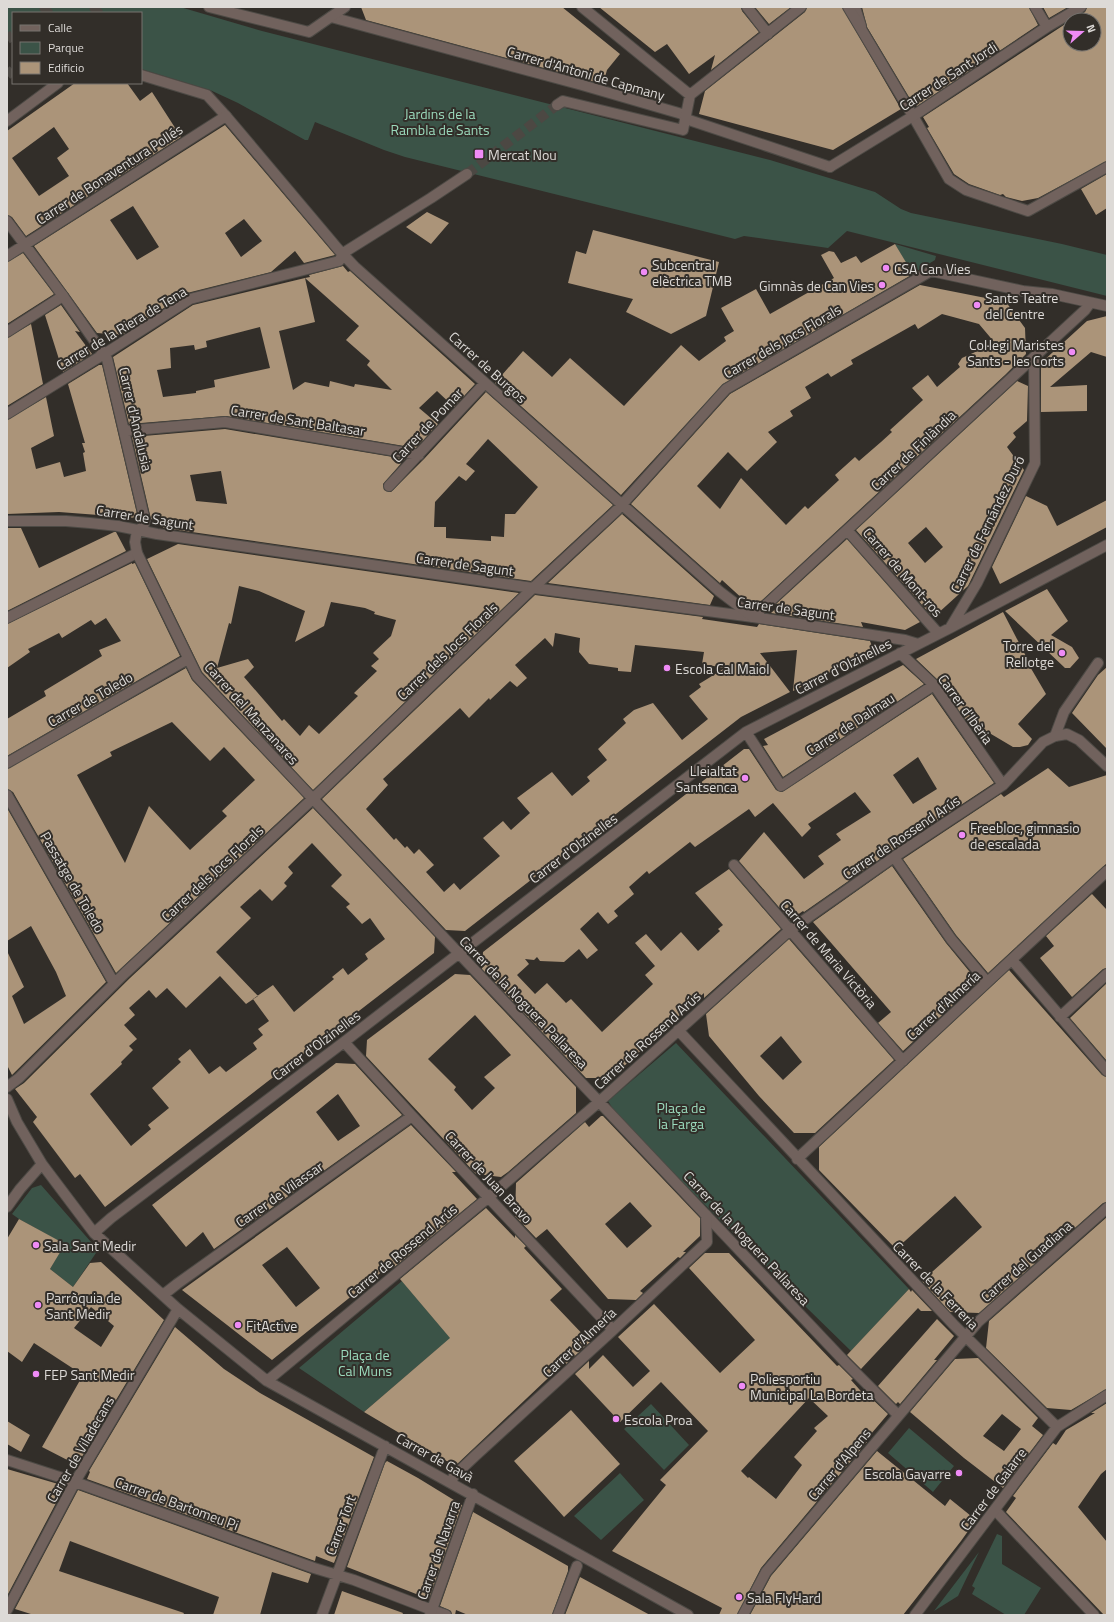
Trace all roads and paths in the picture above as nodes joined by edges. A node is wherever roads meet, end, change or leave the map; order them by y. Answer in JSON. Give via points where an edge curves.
{"nodes":[{"id":1,"x":209,"y":7,"type":"edge"},
{"id":2,"x":345,"y":7,"type":"edge"},
{"id":3,"x":582,"y":7,"type":"edge"},
{"id":4,"x":747,"y":7,"type":"edge"},
{"id":5,"x":801,"y":7,"type":"edge"},
{"id":6,"x":848,"y":7,"type":"edge"},
{"id":7,"x":856,"y":7,"type":"edge"},
{"id":8,"x":1035,"y":7,"type":"edge"},
{"id":9,"x":1081,"y":7,"type":"edge"},
{"id":10,"x":331,"y":17,"type":"junction"},
{"id":11,"x":1047,"y":27,"type":"junction"},
{"id":12,"x":864,"y":32,"type":"junction"},
{"id":13,"x":768,"y":34,"type":"junction"},
{"id":14,"x":142,"y":75,"type":"edge"},
{"id":15,"x":57,"y":84,"type":"edge"},
{"id":16,"x":690,"y":95,"type":"junction"},
{"id":17,"x":557,"y":105,"type":"tunnel mouth"},
{"id":18,"x":226,"y":116,"type":"junction"},
{"id":19,"x":913,"y":116,"type":"junction"},
{"id":20,"x":686,"y":119,"type":"junction"},
{"id":21,"x":7,"y":121,"type":"edge"},
{"id":22,"x":830,"y":167,"type":"joint"},
{"id":23,"x":1107,"y":167,"type":"edge"},
{"id":24,"x":466,"y":174,"type":"tunnel mouth"},
{"id":25,"x":7,"y":221,"type":"edge"},
{"id":26,"x":24,"y":245,"type":"junction"},
{"id":27,"x":343,"y":254,"type":"junction"},
{"id":28,"x":7,"y":256,"type":"edge"},
{"id":29,"x":63,"y":296,"type":"junction"},
{"id":30,"x":1090,"y":303,"type":"junction"},
{"id":31,"x":1107,"y":306,"type":"edge"},
{"id":32,"x":7,"y":332,"type":"edge"},
{"id":33,"x":104,"y":355,"type":"junction"},
{"id":34,"x":1034,"y":357,"type":"junction"},
{"id":35,"x":485,"y":383,"type":"junction"},
{"id":36,"x":7,"y":414,"type":"edge"},
{"id":37,"x":124,"y":431,"type":"junction"},
{"id":38,"x":418,"y":455,"type":"junction"},
{"id":39,"x":389,"y":486,"type":"dead end"},
{"id":40,"x":622,"y":505,"type":"junction"},
{"id":41,"x":7,"y":521,"type":"edge"},
{"id":42,"x":847,"y":530,"type":"junction"},
{"id":43,"x":137,"y":531,"type":"junction"},
{"id":44,"x":1107,"y":545,"type":"edge"},
{"id":45,"x":137,"y":553,"type":"junction"},
{"id":46,"x":533,"y":588,"type":"junction"},
{"id":47,"x":753,"y":617,"type":"junction"},
{"id":48,"x":7,"y":618,"type":"edge"},
{"id":49,"x":950,"y":628,"type":"junction"},
{"id":50,"x":938,"y":633,"type":"junction"},
{"id":51,"x":918,"y":644,"type":"junction"},
{"id":52,"x":900,"y":653,"type":"junction"},
{"id":53,"x":188,"y":659,"type":"junction"},
{"id":54,"x":1098,"y":663,"type":"dead end"},
{"id":55,"x":934,"y":685,"type":"junction"},
{"id":56,"x":746,"y":732,"type":"junction"},
{"id":57,"x":1055,"y":736,"type":"junction"},
{"id":58,"x":7,"y":763,"type":"edge"},
{"id":59,"x":1107,"y":766,"type":"edge"},
{"id":60,"x":1003,"y":786,"type":"junction"},
{"id":61,"x":7,"y":795,"type":"edge"},
{"id":62,"x":312,"y":799,"type":"junction"},
{"id":63,"x":894,"y":857,"type":"junction"},
{"id":64,"x":734,"y":866,"type":"dead end"},
{"id":65,"x":1107,"y":871,"type":"edge"},
{"id":66,"x":790,"y":930,"type":"junction"},
{"id":67,"x":458,"y":954,"type":"junction"},
{"id":68,"x":1012,"y":960,"type":"junction"},
{"id":69,"x":1107,"y":974,"type":"edge"},
{"id":70,"x":987,"y":982,"type":"junction"},
{"id":71,"x":114,"y":983,"type":"junction"},
{"id":72,"x":1060,"y":1017,"type":"junction"},
{"id":73,"x":678,"y":1030,"type":"junction"},
{"id":74,"x":344,"y":1042,"type":"junction"},
{"id":75,"x":903,"y":1061,"type":"junction"},
{"id":76,"x":1107,"y":1071,"type":"edge"},
{"id":77,"x":7,"y":1087,"type":"edge"},
{"id":78,"x":7,"y":1099,"type":"edge"},
{"id":79,"x":600,"y":1101,"type":"junction"},
{"id":80,"x":412,"y":1116,"type":"junction"},
{"id":81,"x":797,"y":1159,"type":"junction"},
{"id":82,"x":42,"y":1164,"type":"junction"},
{"id":83,"x":489,"y":1197,"type":"junction"},
{"id":84,"x":7,"y":1207,"type":"edge"},
{"id":85,"x":1107,"y":1208,"type":"edge"},
{"id":86,"x":706,"y":1215,"type":"junction"},
{"id":87,"x":94,"y":1233,"type":"junction"},
{"id":88,"x":163,"y":1295,"type":"junction"},
{"id":89,"x":178,"y":1309,"type":"junction"},
{"id":90,"x":613,"y":1330,"type":"junction"},
{"id":91,"x":966,"y":1337,"type":"junction"},
{"id":92,"x":267,"y":1381,"type":"junction"},
{"id":93,"x":1107,"y":1395,"type":"edge"},
{"id":94,"x":898,"y":1415,"type":"junction"},
{"id":95,"x":1057,"y":1427,"type":"junction"},
{"id":96,"x":385,"y":1446,"type":"junction"},
{"id":97,"x":7,"y":1460,"type":"edge"},
{"id":98,"x":75,"y":1482,"type":"junction"},
{"id":99,"x":451,"y":1482,"type":"junction"},
{"id":100,"x":473,"y":1494,"type":"junction"},
{"id":101,"x":996,"y":1510,"type":"junction"},
{"id":102,"x":577,"y":1566,"type":"dead end"},
{"id":103,"x":337,"y":1575,"type":"junction"},
{"id":104,"x":8,"y":1608,"type":"edge"},
{"id":105,"x":431,"y":1612,"type":"edge"},
{"id":106,"x":322,"y":1615,"type":"edge"},
{"id":107,"x":446,"y":1615,"type":"edge"},
{"id":108,"x":558,"y":1615,"type":"edge"},
{"id":109,"x":688,"y":1615,"type":"edge"},
{"id":110,"x":743,"y":1615,"type":"edge"},
{"id":111,"x":915,"y":1615,"type":"edge"},
{"id":112,"x":1094,"y":1615,"type":"edge"}],
"edges":[{"from":1,"to":10,"type":"street","via":[[309,32]]},
{"from":2,"to":10,"type":"street"},
{"from":3,"to":16,"type":"street"},
{"from":4,"to":13,"type":"street"},
{"from":5,"to":13,"type":"street"},
{"from":6,"to":12,"type":"street"},
{"from":7,"to":12,"type":"lane"},
{"from":8,"to":11,"type":"street"},
{"from":9,"to":11,"type":"street","name":"Carrer de Sant Jordi"},
{"from":10,"to":20,"type":"street","name":"Carrer d'Antoni de Capmany","via":[[582,85],[682,114]]},
{"from":11,"to":19,"type":"street","name":"Carrer de Sant Jordi"},
{"from":12,"to":19,"type":"street"},
{"from":13,"to":16,"type":"street"},
{"from":14,"to":18,"type":"street","via":[[207,95]]},
{"from":15,"to":21,"type":"street"},
{"from":16,"to":20,"type":"street"},
{"from":17,"to":20,"type":"street","via":[[564,101],[683,130]]},
{"from":18,"to":26,"type":"street","name":"Carrer de Bonaventura Pollés"},
{"from":18,"to":27,"type":"street","name":"Carrer de Burgos"},
{"from":19,"to":22,"type":"street","name":"Carrer de Sant Jordi"},
{"from":19,"to":23,"type":"street","via":[[949,179],[966,190],[1028,211]]},
{"from":20,"to":22,"type":"street","name":"Carrer d'Antoni de Capmany"},
{"from":24,"to":27,"type":"street","name":"Carrer de la Riera de Tena"},
{"from":25,"to":26,"type":"street","name":"Carrer d'Andalusia"},
{"from":26,"to":28,"type":"street","name":"Carrer de Bonaventura Pollés"},
{"from":26,"to":29,"type":"street","name":"Carrer d'Andalusia"},
{"from":27,"to":33,"type":"street","name":"Carrer de la Riera de Tena","via":[[339,261],[190,299]]},
{"from":27,"to":35,"type":"street","name":"Carrer de Burgos","via":[[355,268]]},
{"from":29,"to":32,"type":"street"},
{"from":29,"to":33,"type":"street","name":"Carrer d'Andalusia"},
{"from":30,"to":31,"type":"street"},
{"from":30,"to":34,"type":"street","name":"Carrer de Finlàndia"},
{"from":30,"to":40,"type":"street","name":"Carrer dels Jocs Florals","via":[[931,271],[726,389]]},
{"from":33,"to":36,"type":"street","name":"Carrer de la Riera de Tena"},
{"from":33,"to":37,"type":"street","name":"Carrer d'Andalusia","via":[[109,365]]},
{"from":34,"to":42,"type":"street","name":"Carrer de Finlàndia"},
{"from":34,"to":49,"type":"street","name":"Carrer de Fernández Duró","via":[[1035,463],[978,583]]},
{"from":35,"to":38,"type":"street","name":"Carrer de Pomar"},
{"from":35,"to":40,"type":"street","name":"Carrer de Burgos"},
{"from":37,"to":38,"type":"street","name":"Carrer de Sant Baltasar","via":[[225,422]]},
{"from":37,"to":43,"type":"street","name":"Carrer d'Andalusia","via":[[145,521],[143,527]]},
{"from":38,"to":39,"type":"street","name":"Carrer de Pomar"},
{"from":40,"to":46,"type":"street","name":"Carrer dels Jocs Florals"},
{"from":40,"to":47,"type":"street","name":"Carrer de Burgos","via":[[719,591]]},
{"from":41,"to":43,"type":"street","name":"Carrer de Sagunt","via":[[66,521],[118,526]]},
{"from":42,"to":47,"type":"street","name":"Carrer de Finlàndia"},
{"from":42,"to":50,"type":"street","name":"Carrer de Mont-ros"},
{"from":43,"to":45,"type":"street","name":"Carrer del Manzanares"},
{"from":43,"to":46,"type":"street","name":"Carrer de Sagunt"},
{"from":44,"to":49,"type":"street","name":"Carrer d'Olzinelles"},
{"from":45,"to":48,"type":"street"},
{"from":45,"to":53,"type":"street","name":"Carrer del Manzanares"},
{"from":46,"to":47,"type":"street","name":"Carrer de Sagunt"},
{"from":46,"to":62,"type":"street","name":"Carrer dels Jocs Florals"},
{"from":47,"to":51,"type":"street","name":"Carrer de Sagunt"},
{"from":49,"to":50,"type":"street","name":"Carrer d'Olzinelles"},
{"from":50,"to":51,"type":"street","name":"Carrer d'Olzinelles"},
{"from":51,"to":52,"type":"street","name":"Carrer d'Olzinelles"},
{"from":52,"to":55,"type":"street","name":"Carrer d'Ibèria"},
{"from":52,"to":56,"type":"street","name":"Carrer d'Olzinelles"},
{"from":53,"to":58,"type":"street","name":"Carrer de Toledo"},
{"from":53,"to":62,"type":"street","name":"Carrer del Manzanares","via":[[197,676]]},
{"from":54,"to":57,"type":"street","via":[[1064,712]]},
{"from":55,"to":56,"type":"street","name":"Carrer de Dalmau","via":[[781,786]]},
{"from":55,"to":60,"type":"street","name":"Carrer d'Ibèria"},
{"from":56,"to":67,"type":"street","name":"Carrer d'Olzinelles"},
{"from":57,"to":59,"type":"street","via":[[1067,734],[1079,740]]},
{"from":57,"to":60,"type":"street","name":"Carrer de Rossend Arús","via":[[1043,742]]},
{"from":60,"to":63,"type":"street","name":"Carrer de Rossend Arús"},
{"from":61,"to":71,"type":"street","name":"Passatge de Toledo"},
{"from":62,"to":67,"type":"street","name":"Carrer de la Noguera Pallaresa"},
{"from":62,"to":71,"type":"street","name":"Carrer dels Jocs Florals"},
{"from":63,"to":66,"type":"street","name":"Carrer de Rossend Arús"},
{"from":63,"to":70,"type":"street","via":[[951,939]]},
{"from":64,"to":66,"type":"street","name":"Carrer de Maria Victòria"},
{"from":65,"to":68,"type":"street","name":"Carrer d'Almería"},
{"from":66,"to":73,"type":"street","name":"Carrer de Rossend Arús"},
{"from":66,"to":75,"type":"street","name":"Carrer de Maria Victòria"},
{"from":67,"to":74,"type":"street","name":"Carrer d'Olzinelles"},
{"from":67,"to":79,"type":"street","name":"Carrer de la Noguera Pallaresa"},
{"from":68,"to":70,"type":"street","name":"Carrer d'Almería"},
{"from":68,"to":72,"type":"street"},
{"from":69,"to":72,"type":"street"},
{"from":70,"to":75,"type":"street","name":"Carrer d'Almería"},
{"from":71,"to":77,"type":"street","name":"Carrer dels Jocs Florals"},
{"from":72,"to":76,"type":"street"},
{"from":73,"to":79,"type":"street","name":"Carrer de Rossend Arús"},
{"from":73,"to":81,"type":"street"},
{"from":74,"to":80,"type":"street","name":"Carrer de Juan Bravo"},
{"from":74,"to":87,"type":"street","name":"Carrer d'Olzinelles"},
{"from":75,"to":81,"type":"street","name":"Carrer d'Almería"},
{"from":78,"to":82,"type":"street","name":"Carrer de Gavà"},
{"from":79,"to":83,"type":"street","name":"Carrer de Rossend Arús"},
{"from":79,"to":86,"type":"street","name":"Carrer de la Noguera Pallaresa"},
{"from":80,"to":83,"type":"street","name":"Carrer de Juan Bravo"},
{"from":80,"to":88,"type":"street","name":"Carrer de Vilassar"},
{"from":81,"to":91,"type":"street","name":"Carrer de la Ferreria"},
{"from":82,"to":84,"type":"street"},
{"from":82,"to":87,"type":"street","name":"Carrer de Gavà"},
{"from":83,"to":90,"type":"street","name":"Carrer de Juan Bravo"},
{"from":83,"to":92,"type":"street","name":"Carrer de Rossend Arús"},
{"from":85,"to":91,"type":"street","name":"Carrer del Guadiana","via":[[978,1322]]},
{"from":86,"to":90,"type":"street","name":"Carrer d'Almería","via":[[707,1242]]},
{"from":86,"to":94,"type":"street","name":"Carrer de la Noguera Pallaresa"},
{"from":87,"to":88,"type":"street","name":"Carrer de Gavà"},
{"from":88,"to":89,"type":"street","name":"Carrer de Gavà"},
{"from":89,"to":92,"type":"street","name":"Carrer de Gavà"},
{"from":89,"to":98,"type":"street","name":"Carrer de Viladecans"},
{"from":90,"to":99,"type":"street","name":"Carrer d'Almería","via":[[475,1456]]},
{"from":91,"to":94,"type":"street","name":"Carrer d'Alpens"},
{"from":91,"to":95,"type":"street","name":"Carrer de la Ferreria"},
{"from":92,"to":96,"type":"street","name":"Carrer de Gavà"},
{"from":93,"to":95,"type":"street","name":"Carrer de Gaiarre"},
{"from":94,"to":110,"type":"street","name":"Carrer d'Alpens","via":[[766,1572]]},
{"from":95,"to":101,"type":"street","name":"Carrer de Gaiarre"},
{"from":96,"to":99,"type":"street","name":"Carrer de Gavà"},
{"from":96,"to":103,"type":"street","name":"Carrer Tort"},
{"from":97,"to":98,"type":"street","name":"Carrer de Bartomeu Pi"},
{"from":98,"to":103,"type":"street","name":"Carrer de Bartomeu Pi"},
{"from":98,"to":104,"type":"street","name":"Carrer de Viladecans"},
{"from":99,"to":100,"type":"street","name":"Carrer de Gavà"},
{"from":100,"to":105,"type":"street","name":"Carrer de Navarra"},
{"from":100,"to":109,"type":"street","name":"Carrer de Gavà"},
{"from":101,"to":111,"type":"street","name":"Carrer de Gaiarre"},
{"from":101,"to":112,"type":"street"},
{"from":102,"to":108,"type":"street"},
{"from":103,"to":105,"type":"street","name":"Carrer de Bartomeu Pi"},
{"from":103,"to":106,"type":"street","name":"Carrer Tort"},
{"from":105,"to":107,"type":"street","name":"Carrer de Bartomeu Pi"}]}
